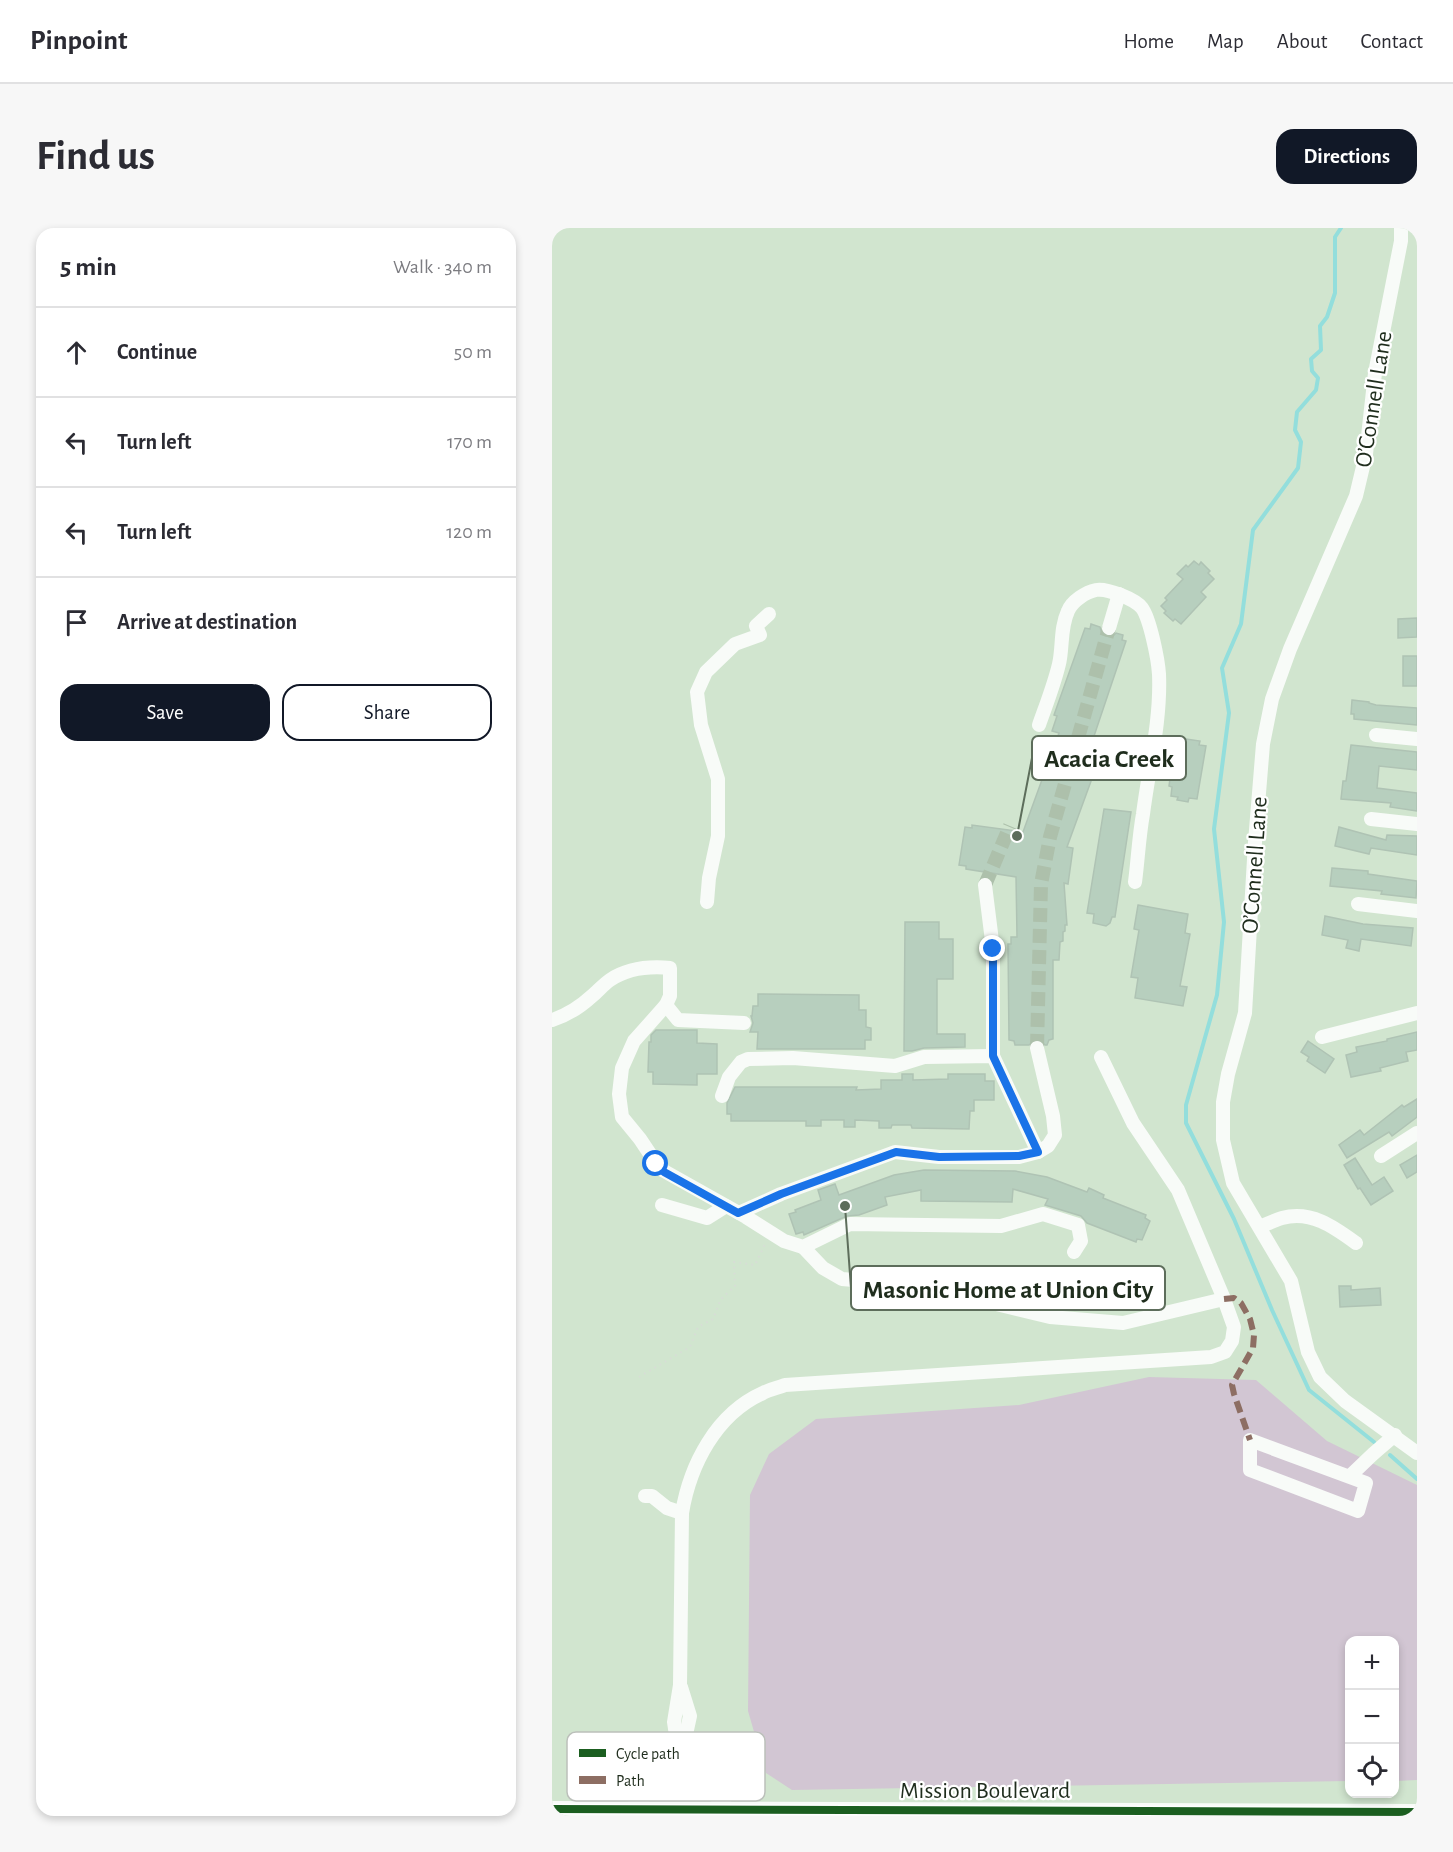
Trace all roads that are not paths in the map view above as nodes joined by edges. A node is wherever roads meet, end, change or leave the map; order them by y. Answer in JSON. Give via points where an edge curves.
{"nodes":[{"id":1,"x":1401,"y":228,"type":"edge"},
{"id":2,"x":1119,"y":594,"type":"junction"},
{"id":3,"x":770,"y":614,"type":"dead end"},
{"id":4,"x":1109,"y":628,"type":"tunnel mouth"},
{"id":5,"x":1039,"y":725,"type":"dead end"},
{"id":6,"x":1376,"y":735,"type":"dead end"},
{"id":7,"x":1417,"y":739,"type":"edge"},
{"id":8,"x":1371,"y":819,"type":"dead end"},
{"id":9,"x":1417,"y":824,"type":"edge"},
{"id":10,"x":1135,"y":882,"type":"dead end"},
{"id":11,"x":985,"y":885,"type":"tunnel mouth"},
{"id":12,"x":707,"y":902,"type":"dead end"},
{"id":13,"x":1358,"y":904,"type":"dead end"},
{"id":14,"x":1417,"y":911,"type":"edge"},
{"id":15,"x":666,"y":1005,"type":"junction"},
{"id":16,"x":1417,"y":1013,"type":"edge"},
{"id":17,"x":552,"y":1020,"type":"edge"},
{"id":18,"x":744,"y":1023,"type":"dead end"},
{"id":19,"x":1322,"y":1037,"type":"dead end"},
{"id":20,"x":1037,"y":1048,"type":"tunnel mouth"},
{"id":21,"x":993,"y":1056,"type":"junction"},
{"id":22,"x":1101,"y":1057,"type":"dead end"},
{"id":23,"x":722,"y":1096,"type":"dead end"},
{"id":24,"x":1417,"y":1133,"type":"edge"},
{"id":25,"x":1038,"y":1152,"type":"junction"},
{"id":26,"x":1381,"y":1156,"type":"dead end"},
{"id":27,"x":662,"y":1205,"type":"dead end"},
{"id":28,"x":732,"y":1209,"type":"junction"},
{"id":29,"x":1260,"y":1227,"type":"junction"},
{"id":30,"x":1356,"y":1242,"type":"dead end"},
{"id":31,"x":803,"y":1247,"type":"junction"},
{"id":32,"x":1074,"y":1252,"type":"dead end"},
{"id":33,"x":1224,"y":1299,"type":"junction"},
{"id":34,"x":1400,"y":1439,"type":"junction"},
{"id":35,"x":1417,"y":1453,"type":"edge"},
{"id":36,"x":1350,"y":1476,"type":"junction"},
{"id":37,"x":645,"y":1496,"type":"dead end"},
{"id":38,"x":682,"y":1513,"type":"junction"},
{"id":39,"x":687,"y":1732,"type":"edge"},
{"id":40,"x":640,"y":1801,"type":"edge"},
{"id":41,"x":721,"y":1801,"type":"edge"},
{"id":42,"x":552,"y":1809,"type":"edge"},
{"id":43,"x":729,"y":1809,"type":"junction"},
{"id":44,"x":1417,"y":1812,"type":"edge"},
{"id":45,"x":626,"y":1813,"type":"edge"}],
"edges":[{"from":1,"to":29,"type":"street","name":"O’Connell Lane","via":[[1356,496],[1290,649],[1272,699],[1263,744],[1245,1013],[1223,1102],[1223,1140],[1233,1183]]},
{"from":2,"to":4,"type":"street"},
{"from":2,"to":5,"type":"street","via":[[1098,589],[1068,609],[1060,663]]},
{"from":2,"to":10,"type":"street","via":[[1143,609],[1159,672],[1152,762]]},
{"from":3,"to":12,"type":"street","via":[[756,626],[760,635],[735,644],[706,672],[697,692],[701,725],[718,779],[718,836]]},
{"from":6,"to":7,"type":"street"},
{"from":8,"to":9,"type":"street"},
{"from":11,"to":21,"type":"street","via":[[993,949]]},
{"from":13,"to":14,"type":"street"},
{"from":15,"to":17,"type":"street","via":[[670,996],[670,968],[637,968],[610,980],[584,1003]]},
{"from":15,"to":18,"type":"street","via":[[678,1020]]},
{"from":15,"to":28,"type":"street","via":[[634,1041],[622,1068],[622,1117],[664,1172]]},
{"from":16,"to":19,"type":"street"},
{"from":20,"to":25,"type":"street","via":[[1055,1135]]},
{"from":21,"to":23,"type":"street","via":[[924,1057],[896,1066],[793,1058],[748,1059],[729,1077]]},
{"from":21,"to":25,"type":"street"},
{"from":22,"to":33,"type":"street","via":[[1133,1123],[1178,1190]]},
{"from":24,"to":26,"type":"street"},
{"from":25,"to":28,"type":"street","via":[[1019,1156],[939,1157],[896,1152]]},
{"from":27,"to":28,"type":"street","via":[[707,1218]]},
{"from":28,"to":31,"type":"street","via":[[784,1241]]},
{"from":29,"to":30,"type":"street","via":[[1303,1215],[1331,1224]]},
{"from":29,"to":34,"type":"street","name":"O’Connell Lane","via":[[1291,1281],[1308,1352],[1320,1377],[1345,1401]]},
{"from":31,"to":32,"type":"street","via":[[850,1224],[1001,1226],[1043,1214],[1078,1224],[1081,1241]]},
{"from":31,"to":33,"type":"street","via":[[842,1279],[923,1286],[1050,1317],[1123,1323]]},
{"from":33,"to":38,"type":"street","via":[[1234,1327],[1232,1341],[1225,1352],[1211,1357],[809,1383],[763,1392],[723,1421],[708,1443],[686,1488]]},
{"from":34,"to":35,"type":"street","name":"O’Connell Lane"},
{"from":34,"to":36,"type":"street","via":[[1373,1454]]},
{"from":36,"to":36,"type":"street","via":[[1366,1482],[1358,1511],[1250,1470],[1250,1440]]},
{"from":37,"to":38,"type":"street"},
{"from":38,"to":39,"type":"street","via":[[680,1685],[690,1716]]},
{"from":40,"to":45,"type":"street"},
{"from":41,"to":43,"type":"street"},
{"from":42,"to":45,"type":"main road","name":"Mission Boulevard"},
{"from":43,"to":44,"type":"main road","name":"Mission Boulevard"},
{"from":43,"to":45,"type":"main road","name":"Mission Boulevard"}]}
